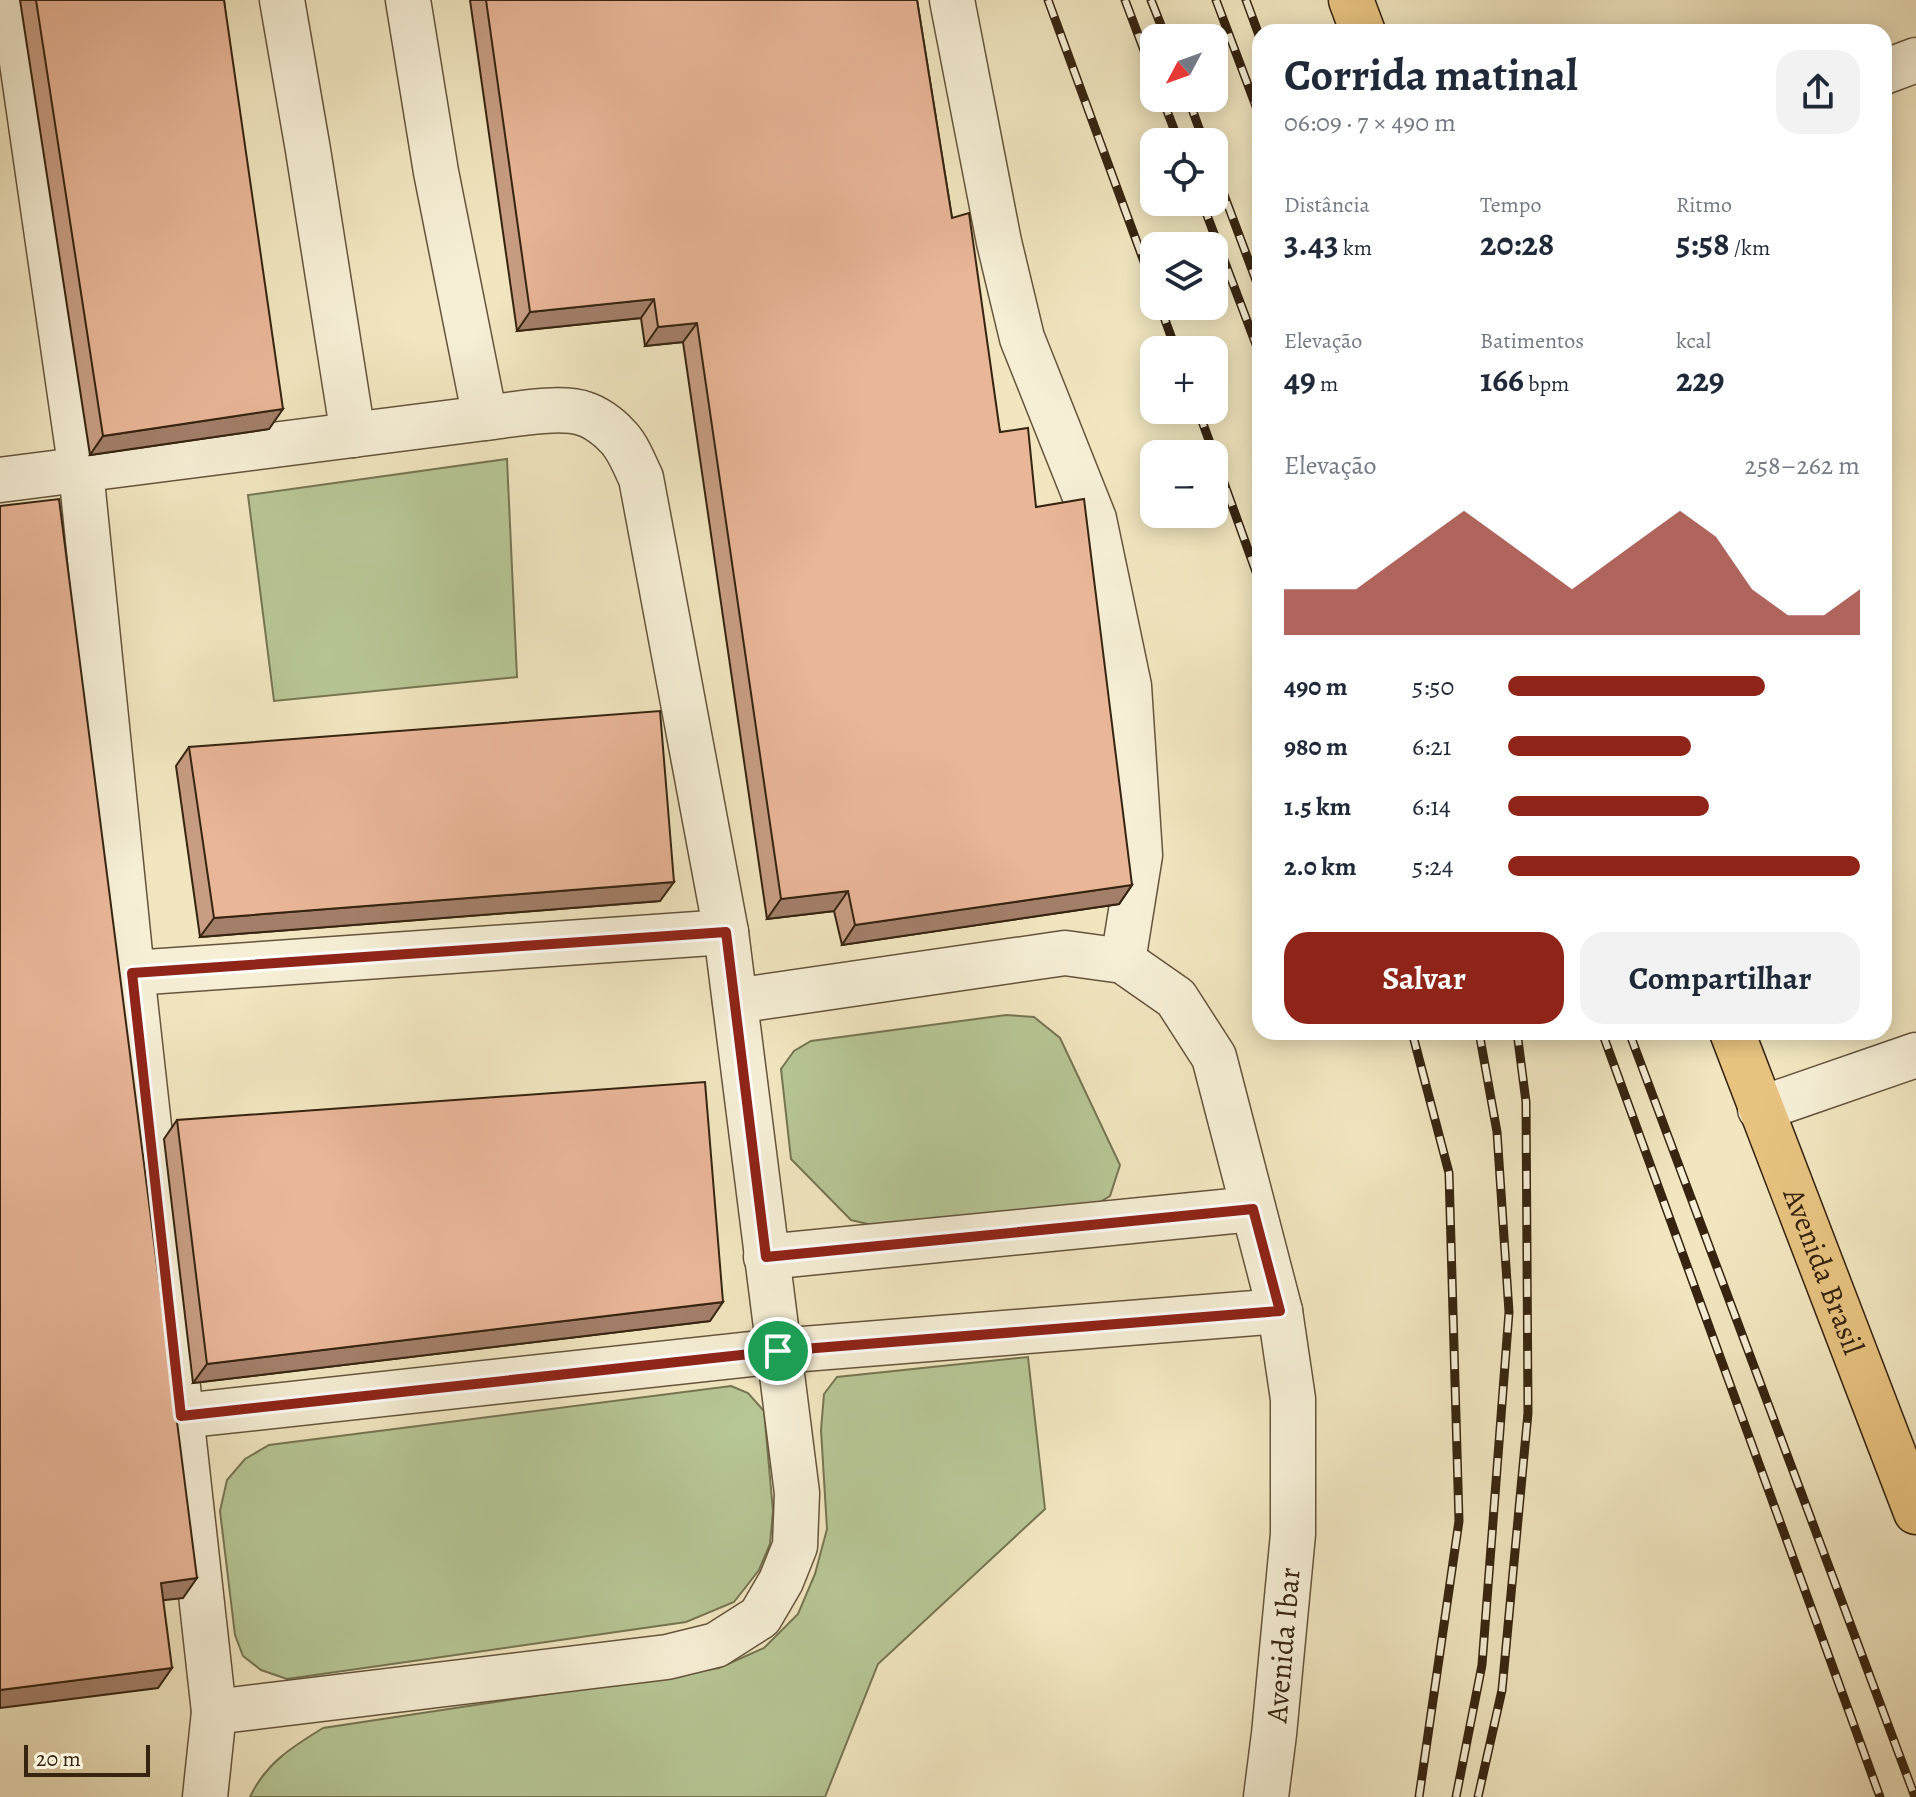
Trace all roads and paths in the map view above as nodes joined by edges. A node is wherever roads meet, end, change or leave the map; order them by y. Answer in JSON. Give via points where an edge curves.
{"nodes":[{"id":1,"x":13,"y":0,"type":"edge"},
{"id":2,"x":282,"y":0,"type":"edge"},
{"id":3,"x":408,"y":0,"type":"edge"},
{"id":4,"x":952,"y":0,"type":"edge"},
{"id":5,"x":1351,"y":0,"type":"edge"},
{"id":6,"x":1360,"y":24,"type":"edge"},
{"id":7,"x":1916,"y":60,"type":"edge"},
{"id":8,"x":1892,"y":69,"type":"edge"},
{"id":9,"x":485,"y":418,"type":"junction"},
{"id":10,"x":353,"y":435,"type":"junction"},
{"id":11,"x":81,"y":471,"type":"junction"},
{"id":12,"x":0,"y":480,"type":"edge"},
{"id":13,"x":726,"y":932,"type":"junction"},
{"id":14,"x":1123,"y":961,"type":"junction"},
{"id":15,"x":132,"y":973,"type":"junction"},
{"id":16,"x":735,"y":1001,"type":"junction"},
{"id":17,"x":1735,"y":1040,"type":"edge"},
{"id":18,"x":1916,"y":1055,"type":"edge"},
{"id":19,"x":1760,"y":1109,"type":"junction"},
{"id":20,"x":1253,"y":1209,"type":"junction"},
{"id":21,"x":766,"y":1257,"type":"junction"},
{"id":22,"x":1280,"y":1311,"type":"junction"},
{"id":23,"x":778,"y":1351,"type":"junction"},
{"id":24,"x":181,"y":1416,"type":"junction"},
{"id":25,"x":1916,"y":1512,"type":"edge"},
{"id":26,"x":214,"y":1712,"type":"junction"},
{"id":27,"x":205,"y":1797,"type":"edge"},
{"id":28,"x":1266,"y":1797,"type":"edge"}],
"edges":[{"from":1,"to":11,"type":"street"},
{"from":2,"to":10,"type":"street"},
{"from":3,"to":9,"type":"street"},
{"from":4,"to":14,"type":"street","via":[[1022,338],[1094,519],[1129,686],[1140,855]]},
{"from":5,"to":6,"type":"main road"},
{"from":7,"to":8,"type":"street"},
{"from":9,"to":10,"type":"street"},
{"from":9,"to":13,"type":"street","via":[[556,411],[585,414],[618,436],[641,478]]},
{"from":10,"to":11,"type":"street"},
{"from":11,"to":12,"type":"street"},
{"from":11,"to":15,"type":"street"},
{"from":13,"to":15,"type":"street"},
{"from":13,"to":16,"type":"street"},
{"from":14,"to":16,"type":"street","via":[[1065,953]]},
{"from":14,"to":20,"type":"street","name":"Avenida Ibar","via":[[1176,998],[1214,1057]]},
{"from":15,"to":24,"type":"street"},
{"from":16,"to":21,"type":"street"},
{"from":17,"to":19,"type":"main road","name":"Avenida Brasil"},
{"from":18,"to":19,"type":"street"},
{"from":19,"to":25,"type":"main road","name":"Avenida Brasil"},
{"from":20,"to":21,"type":"street"},
{"from":20,"to":22,"type":"street","name":"Avenida Ibar"},
{"from":21,"to":23,"type":"street"},
{"from":22,"to":23,"type":"street"},
{"from":22,"to":28,"type":"street","name":"Avenida Ibar","via":[[1293,1399],[1293,1534]]},
{"from":23,"to":24,"type":"street"},
{"from":23,"to":26,"type":"street","via":[[797,1493],[795,1546],[760,1617],[716,1645],[667,1657]]},
{"from":24,"to":26,"type":"street"},
{"from":26,"to":27,"type":"street"}]}
